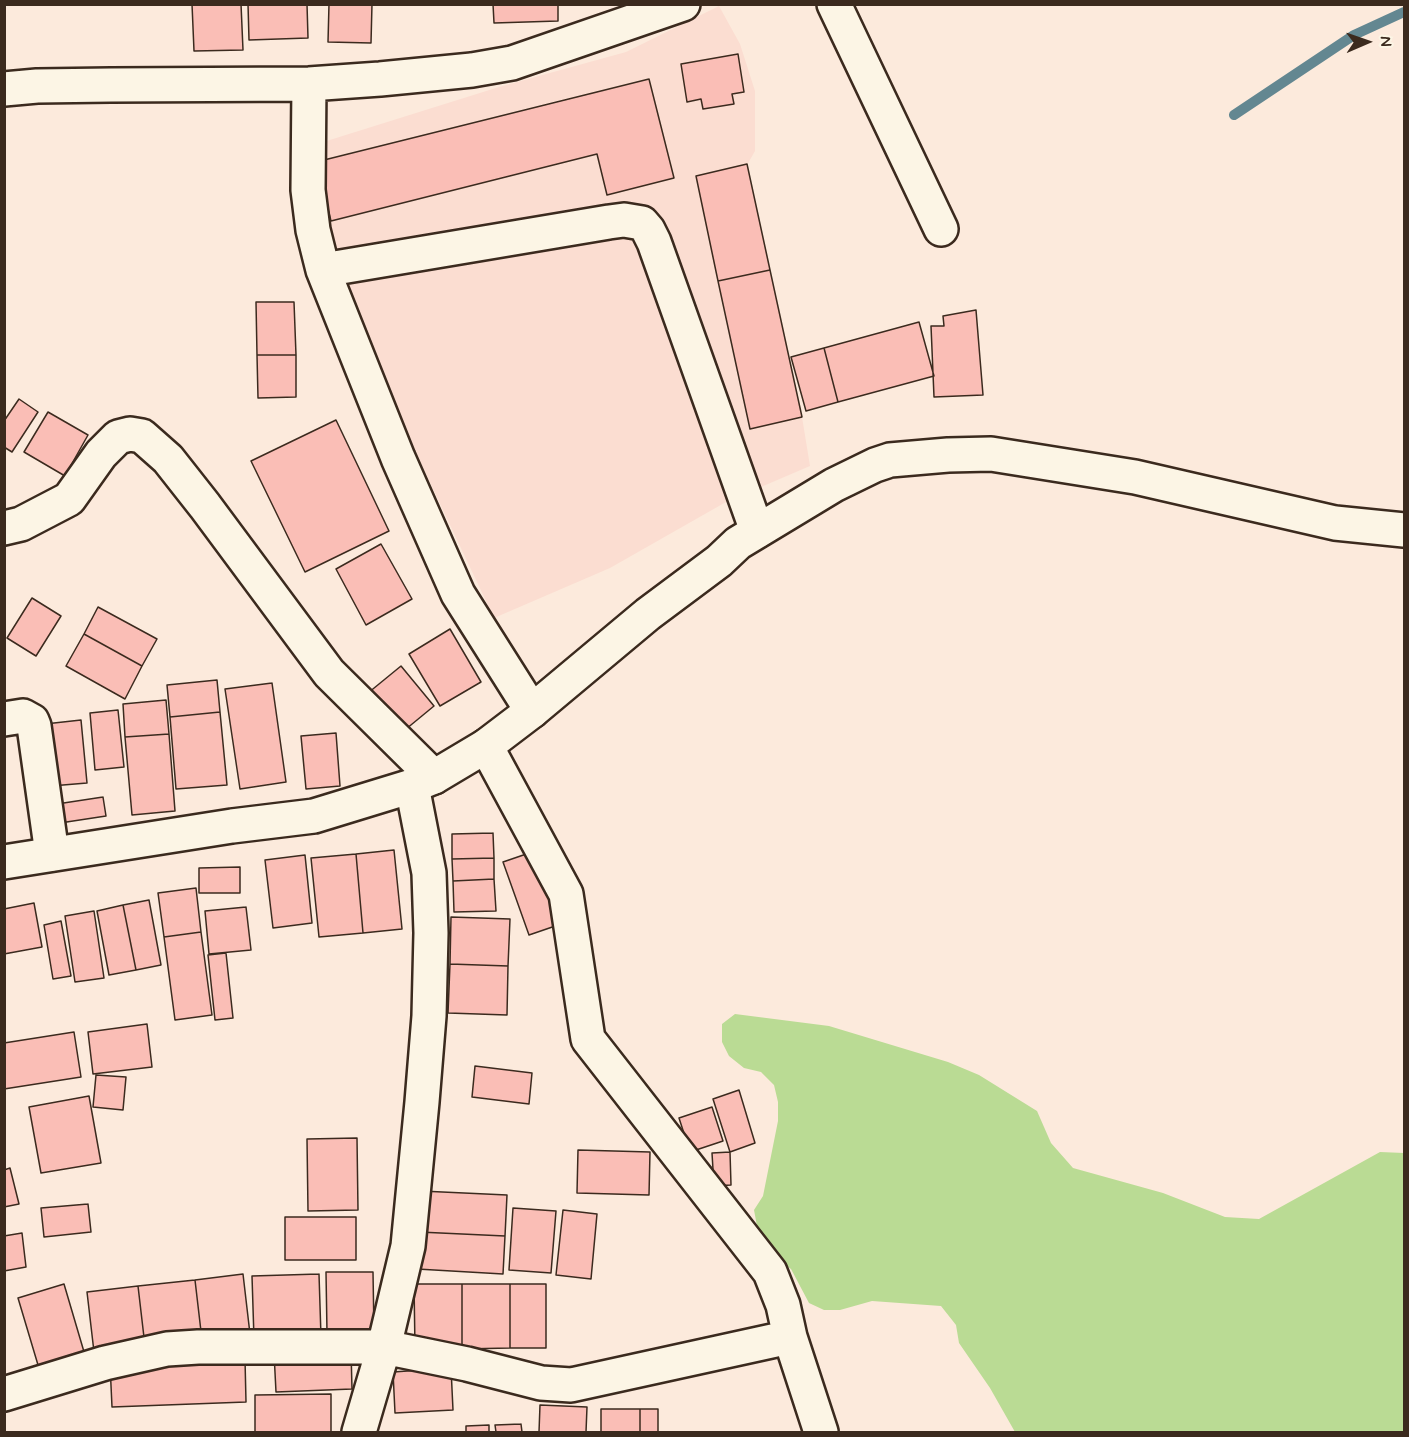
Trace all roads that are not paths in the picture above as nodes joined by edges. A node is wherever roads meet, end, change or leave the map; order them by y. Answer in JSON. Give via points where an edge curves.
{"nodes":[{"id":1,"x":682,"y":4,"type":"edge"},
{"id":2,"x":834,"y":4,"type":"edge"},
{"id":3,"x":309,"y":84,"type":"junction"},
{"id":4,"x":4,"y":89,"type":"edge"},
{"id":5,"x":941,"y":229,"type":"dead end"},
{"id":6,"x":323,"y":270,"type":"junction"},
{"id":7,"x":4,"y":528,"type":"edge"},
{"id":8,"x":1404,"y":530,"type":"edge"},
{"id":9,"x":757,"y":531,"type":"junction"},
{"id":10,"x":532,"y":711,"type":"junction"},
{"id":11,"x":4,"y":719,"type":"edge"},
{"id":12,"x":486,"y":746,"type":"junction"},
{"id":13,"x":423,"y":781,"type":"junction"},
{"id":14,"x":52,"y":854,"type":"junction"},
{"id":15,"x":4,"y":862,"type":"edge"},
{"id":16,"x":790,"y":1337,"type":"junction"},
{"id":17,"x":384,"y":1347,"type":"junction"},
{"id":18,"x":4,"y":1394,"type":"edge"},
{"id":19,"x":359,"y":1432,"type":"edge"},
{"id":20,"x":821,"y":1432,"type":"edge"}],
"edges":[{"from":1,"to":3,"type":"street","via":[[512,63],[431,75]]},
{"from":2,"to":5,"type":"street"},
{"from":3,"to":4,"type":"street"},
{"from":3,"to":6,"type":"street","via":[[308,189]]},
{"from":6,"to":9,"type":"street","via":[[609,222],[642,223],[654,242]]},
{"from":6,"to":10,"type":"street","via":[[398,459],[458,594]]},
{"from":7,"to":13,"type":"street","via":[[21,525],[69,499],[118,437],[142,436],[168,459],[329,673]]},
{"from":8,"to":9,"type":"street","via":[[1335,523],[1135,477],[991,454],[890,460],[834,485]]},
{"from":9,"to":10,"type":"street","via":[[648,614]]},
{"from":10,"to":12,"type":"street"},
{"from":11,"to":14,"type":"street","via":[[23,716],[34,726]]},
{"from":12,"to":13,"type":"street"},
{"from":12,"to":16,"type":"street","via":[[566,894],[588,1039],[770,1272]]},
{"from":13,"to":14,"type":"street","via":[[314,816]]},
{"from":13,"to":17,"type":"street","via":[[431,933],[429,1016],[408,1246]]},
{"from":14,"to":15,"type":"street"},
{"from":16,"to":17,"type":"street","via":[[571,1385],[541,1383]]},
{"from":16,"to":20,"type":"street"},
{"from":17,"to":18,"type":"street","via":[[167,1349]]},
{"from":17,"to":19,"type":"street"}]}
